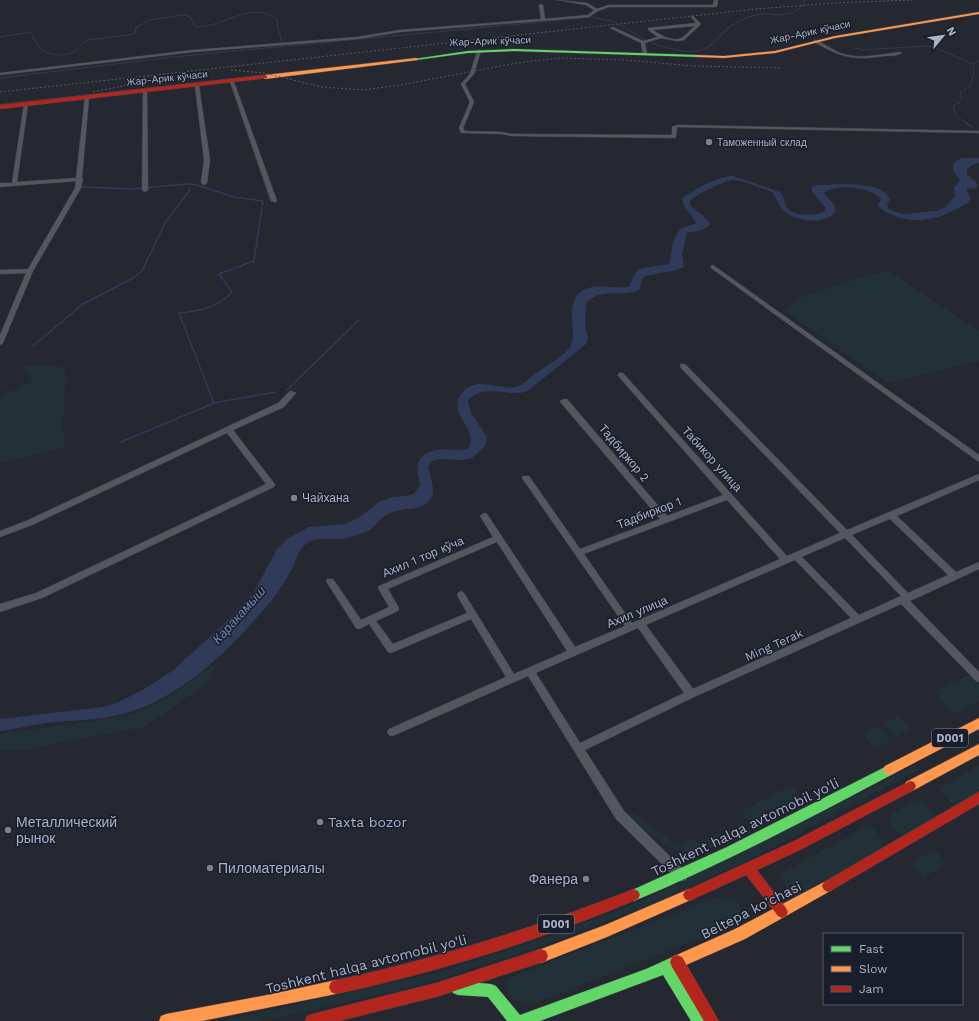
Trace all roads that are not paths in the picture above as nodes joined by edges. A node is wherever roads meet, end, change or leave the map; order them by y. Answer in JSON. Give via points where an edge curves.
{"nodes":[{"id":1,"x":559,"y":0,"type":"edge"},
{"id":2,"x":611,"y":0,"type":"edge"},
{"id":3,"x":716,"y":0,"type":"edge"},
{"id":4,"x":541,"y":5,"type":"dead end"},
{"id":5,"x":609,"y":6,"type":"junction"},
{"id":6,"x":597,"y":10,"type":"junction"},
{"id":7,"x":979,"y":13,"type":"edge"},
{"id":8,"x":693,"y":17,"type":"dead end"},
{"id":9,"x":543,"y":20,"type":"junction"},
{"id":10,"x":700,"y":24,"type":"junction"},
{"id":11,"x":612,"y":28,"type":"dead end"},
{"id":12,"x":661,"y":37,"type":"junction"},
{"id":13,"x":815,"y":41,"type":"junction"},
{"id":14,"x":643,"y":42,"type":"junction"},
{"id":15,"x":479,"y":51,"type":"junction"},
{"id":16,"x":900,"y":53,"type":"dead end"},
{"id":17,"x":645,"y":54,"type":"junction"},
{"id":18,"x":0,"y":74,"type":"edge"},
{"id":19,"x":232,"y":82,"type":"junction"},
{"id":20,"x":198,"y":86,"type":"junction"},
{"id":21,"x":145,"y":92,"type":"junction"},
{"id":22,"x":87,"y":98,"type":"junction"},
{"id":23,"x":26,"y":104,"type":"junction"},
{"id":24,"x":0,"y":107,"type":"edge"},
{"id":25,"x":979,"y":132,"type":"edge"},
{"id":26,"x":80,"y":179,"type":"junction"},
{"id":27,"x":204,"y":183,"type":"dead end"},
{"id":28,"x":14,"y":184,"type":"junction"},
{"id":29,"x":0,"y":185,"type":"edge"},
{"id":30,"x":145,"y":190,"type":"dead end"},
{"id":31,"x":274,"y":201,"type":"dead end"},
{"id":32,"x":713,"y":267,"type":"dead end"},
{"id":33,"x":30,"y":271,"type":"junction"},
{"id":34,"x":0,"y":272,"type":"edge"},
{"id":35,"x":0,"y":343,"type":"edge"},
{"id":36,"x":683,"y":366,"type":"dead end"},
{"id":37,"x":621,"y":374,"type":"dead end"},
{"id":38,"x":292,"y":393,"type":"dead end"},
{"id":39,"x":564,"y":401,"type":"dead end"},
{"id":40,"x":229,"y":430,"type":"junction"},
{"id":41,"x":979,"y":459,"type":"edge"},
{"id":42,"x":979,"y":477,"type":"edge"},
{"id":43,"x":526,"y":478,"type":"dead end"},
{"id":44,"x":729,"y":496,"type":"junction"},
{"id":45,"x":891,"y":515,"type":"junction"},
{"id":46,"x":484,"y":516,"type":"dead end"},
{"id":47,"x":665,"y":520,"type":"junction"},
{"id":48,"x":0,"y":534,"type":"edge"},
{"id":49,"x":846,"y":535,"type":"junction"},
{"id":50,"x":498,"y":538,"type":"junction"},
{"id":51,"x":578,"y":553,"type":"junction"},
{"id":52,"x":796,"y":556,"type":"junction"},
{"id":53,"x":786,"y":561,"type":"junction"},
{"id":54,"x":979,"y":565,"type":"edge"},
{"id":55,"x":955,"y":576,"type":"junction"},
{"id":56,"x":330,"y":582,"type":"dead end"},
{"id":57,"x":461,"y":595,"type":"dead end"},
{"id":58,"x":905,"y":599,"type":"junction"},
{"id":59,"x":0,"y":608,"type":"edge"},
{"id":60,"x":473,"y":614,"type":"junction"},
{"id":61,"x":370,"y":619,"type":"junction"},
{"id":62,"x":858,"y":620,"type":"junction"},
{"id":63,"x":640,"y":624,"type":"junction"},
{"id":64,"x":631,"y":628,"type":"junction"},
{"id":65,"x":573,"y":652,"type":"junction"},
{"id":66,"x":530,"y":671,"type":"junction"},
{"id":67,"x":979,"y":678,"type":"edge"},
{"id":68,"x":512,"y":679,"type":"junction"},
{"id":69,"x":691,"y":694,"type":"junction"},
{"id":70,"x":979,"y":723,"type":"edge"},
{"id":71,"x":392,"y":732,"type":"dead end"},
{"id":72,"x":579,"y":748,"type":"junction"},
{"id":73,"x":979,"y":749,"type":"edge"},
{"id":74,"x":925,"y":759,"type":"junction"},
{"id":75,"x":937,"y":773,"type":"junction"},
{"id":76,"x":979,"y":798,"type":"edge"},
{"id":77,"x":749,"y":869,"type":"junction"},
{"id":78,"x":682,"y":876,"type":"junction"},
{"id":79,"x":782,"y":912,"type":"junction"},
{"id":80,"x":677,"y":962,"type":"junction"},
{"id":81,"x":666,"y":967,"type":"junction"},
{"id":82,"x":504,"y":968,"type":"junction"},
{"id":83,"x":494,"y":985,"type":"junction"},
{"id":84,"x":447,"y":987,"type":"junction"},
{"id":85,"x":166,"y":1021,"type":"edge"},
{"id":86,"x":312,"y":1021,"type":"edge"},
{"id":87,"x":516,"y":1021,"type":"edge"},
{"id":88,"x":522,"y":1021,"type":"edge"},
{"id":89,"x":699,"y":1021,"type":"edge"},
{"id":90,"x":712,"y":1021,"type":"edge"}],
"edges":[{"from":1,"to":6,"type":"street","via":[[587,4]]},
{"from":2,"to":5,"type":"street"},
{"from":3,"to":5,"type":"street","via":[[715,6]]},
{"from":4,"to":9,"type":"street"},
{"from":5,"to":6,"type":"street"},
{"from":6,"to":9,"type":"street","via":[[589,16]]},
{"from":7,"to":13,"type":"main road","name":"Жар-Арик кўчаси"},
{"from":8,"to":10,"type":"street"},
{"from":9,"to":18,"type":"street","via":[[400,30],[357,38],[194,51]]},
{"from":10,"to":12,"type":"street","via":[[683,39]]},
{"from":10,"to":12,"type":"street","via":[[649,29]]},
{"from":11,"to":14,"type":"street"},
{"from":12,"to":14,"type":"street"},
{"from":13,"to":16,"type":"street","via":[[844,55],[857,57]]},
{"from":13,"to":17,"type":"main road","name":"Жар-Арик кўчаси","via":[[775,52],[735,56]]},
{"from":14,"to":17,"type":"street"},
{"from":15,"to":17,"type":"main road","name":"Жар-Арик кўчаси"},
{"from":15,"to":19,"type":"main road","name":"Жар-Арик кўчаси"},
{"from":15,"to":25,"type":"street","via":[[472,74],[463,84],[472,102],[461,128],[463,132],[674,137],[674,127],[677,126]]},
{"from":19,"to":20,"type":"main road","name":"Жар-Арик кўчаси"},
{"from":19,"to":31,"type":"street"},
{"from":20,"to":21,"type":"main road","name":"Жар-Арик кўчаси"},
{"from":20,"to":27,"type":"street","via":[[207,160]]},
{"from":21,"to":22,"type":"main road","name":"Жар-Арик кўчаси"},
{"from":21,"to":30,"type":"street"},
{"from":22,"to":23,"type":"main road","name":"Жар-Арик кўчаси"},
{"from":22,"to":26,"type":"street"},
{"from":23,"to":24,"type":"main road","name":"Жар-Арик кўчаси"},
{"from":23,"to":28,"type":"street"},
{"from":26,"to":28,"type":"street"},
{"from":26,"to":33,"type":"street","via":[[78,188]]},
{"from":28,"to":29,"type":"street"},
{"from":32,"to":41,"type":"street"},
{"from":33,"to":34,"type":"street"},
{"from":33,"to":35,"type":"street"},
{"from":36,"to":49,"type":"street"},
{"from":37,"to":44,"type":"street","name":"Табикор улица"},
{"from":38,"to":40,"type":"street","via":[[281,405]]},
{"from":39,"to":47,"type":"street","name":"Тадбиркор 2"},
{"from":40,"to":48,"type":"street"},
{"from":40,"to":59,"type":"street","via":[[271,485],[39,596]]},
{"from":42,"to":45,"type":"street","name":"Ахил улица"},
{"from":43,"to":51,"type":"street"},
{"from":44,"to":47,"type":"street","name":"Тадбиркор 1"},
{"from":44,"to":53,"type":"street","name":"Табикор улица"},
{"from":45,"to":49,"type":"street","name":"Ахил улица"},
{"from":45,"to":55,"type":"street"},
{"from":46,"to":50,"type":"street"},
{"from":47,"to":51,"type":"street","name":"Тадбиркор 1"},
{"from":49,"to":52,"type":"street","name":"Ахил улица"},
{"from":49,"to":58,"type":"street"},
{"from":50,"to":61,"type":"street","name":"Ахил 1 тор кўча","via":[[382,588],[395,608]]},
{"from":50,"to":65,"type":"street"},
{"from":51,"to":64,"type":"street"},
{"from":52,"to":53,"type":"street","name":"Ахил улица"},
{"from":52,"to":62,"type":"street"},
{"from":53,"to":63,"type":"street","name":"Ахил улица"},
{"from":54,"to":55,"type":"street","name":"Ming Terak"},
{"from":55,"to":58,"type":"street","name":"Ming Terak"},
{"from":56,"to":61,"type":"street","name":"Ахил 1 тор кўча","via":[[359,624]]},
{"from":57,"to":60,"type":"street"},
{"from":58,"to":62,"type":"street","name":"Ming Terak"},
{"from":58,"to":67,"type":"street"},
{"from":60,"to":61,"type":"street","via":[[391,649]]},
{"from":60,"to":68,"type":"street"},
{"from":62,"to":69,"type":"street","name":"Ming Terak"},
{"from":63,"to":64,"type":"street","name":"Ахил улица"},
{"from":63,"to":69,"type":"street"},
{"from":64,"to":65,"type":"street","name":"Ахил улица"},
{"from":65,"to":66,"type":"street","name":"Ахил улица"},
{"from":66,"to":68,"type":"street","name":"Ахил улица"},
{"from":66,"to":72,"type":"street"},
{"from":68,"to":71,"type":"street","name":"Ахил улица"},
{"from":69,"to":72,"type":"street","name":"Ming Terak"},
{"from":70,"to":74,"type":"main road","name":"Toshkent halqa avtomobil yo'li","number":"D001"},
{"from":72,"to":78,"type":"street","via":[[620,815]]},
{"from":73,"to":75,"type":"main road","number":"D001"},
{"from":74,"to":75,"type":"main road"},
{"from":74,"to":78,"type":"main road","name":"Toshkent halqa avtomobil yo'li","number":"D001"},
{"from":75,"to":77,"type":"main road","number":"D001"},
{"from":76,"to":79,"type":"main road","name":"Beltepa ko'chasi"},
{"from":77,"to":79,"type":"main road"},
{"from":77,"to":82,"type":"main road","number":"D001","via":[[602,932]]},
{"from":78,"to":85,"type":"main road","name":"Toshkent halqa avtomobil yo'li","number":"D001","via":[[587,913],[438,963],[340,987]]},
{"from":79,"to":80,"type":"main road","name":"Beltepa ko'chasi"},
{"from":80,"to":81,"type":"main road","name":"Beltepa ko'chasi"},
{"from":80,"to":90,"type":"main road"},
{"from":81,"to":88,"type":"main road","name":"Beltepa ko'chasi"},
{"from":81,"to":89,"type":"main road"},
{"from":82,"to":83,"type":"main road"},
{"from":82,"to":84,"type":"main road","number":"D001"},
{"from":83,"to":84,"type":"main road"},
{"from":83,"to":87,"type":"main road"},
{"from":84,"to":86,"type":"main road","number":"D001"}]}
